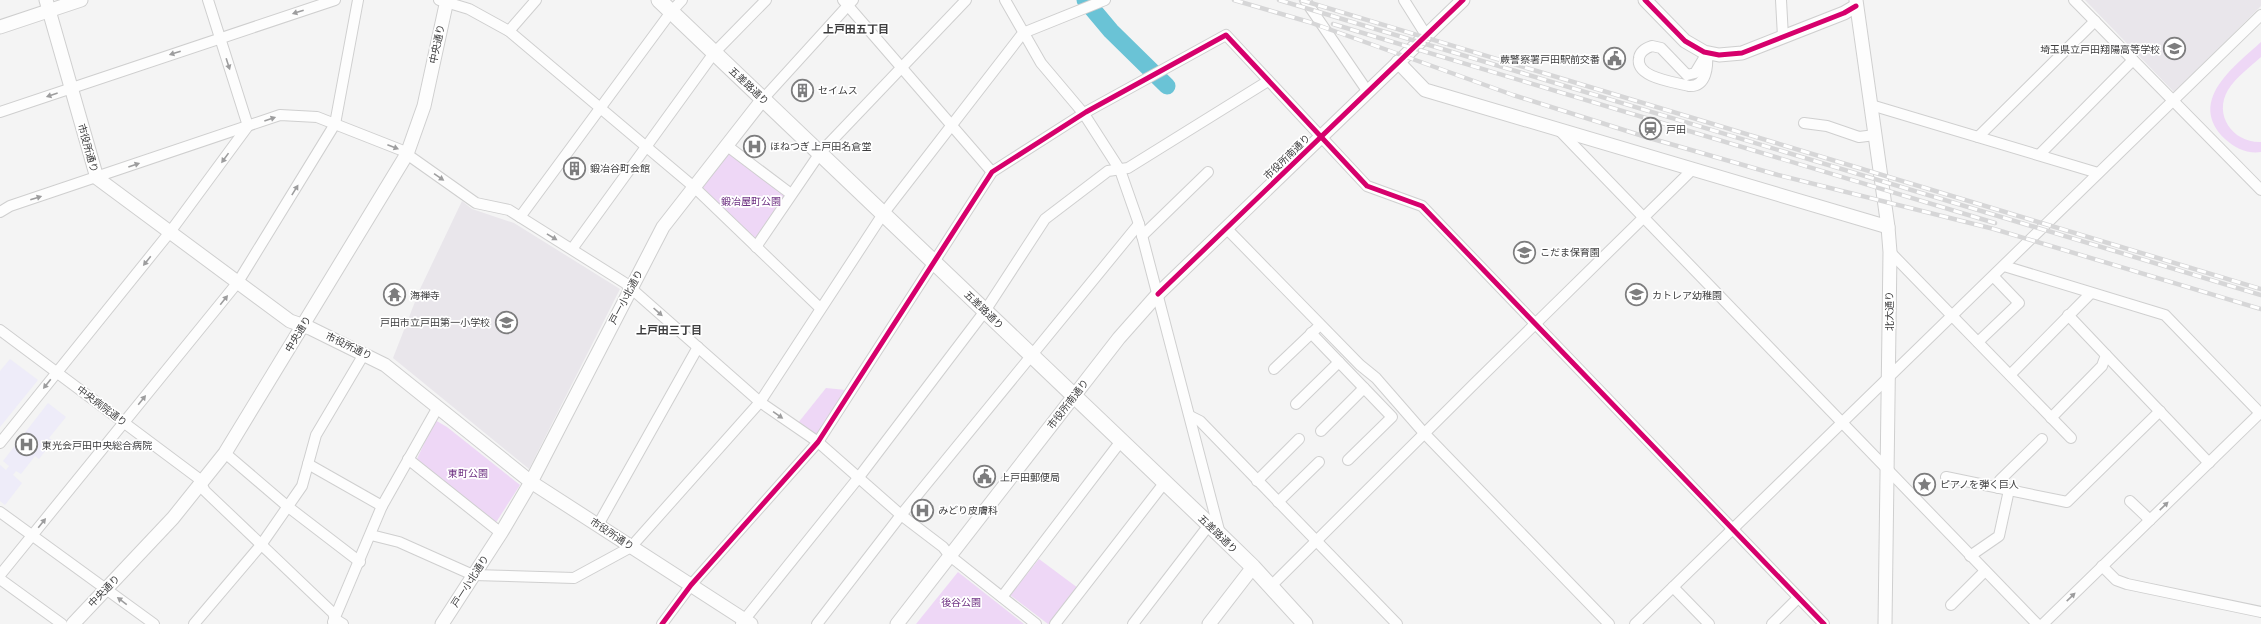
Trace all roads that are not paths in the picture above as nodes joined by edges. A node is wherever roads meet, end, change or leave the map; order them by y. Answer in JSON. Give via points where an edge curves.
{"nodes":[{"id":1,"x":81,"y":0,"type":"edge"},
{"id":2,"x":208,"y":0,"type":"edge"},
{"id":3,"x":335,"y":0,"type":"edge"},
{"id":4,"x":358,"y":0,"type":"edge"},
{"id":5,"x":536,"y":0,"type":"edge"},
{"id":6,"x":658,"y":0,"type":"edge"},
{"id":7,"x":682,"y":0,"type":"edge"},
{"id":8,"x":766,"y":0,"type":"edge"},
{"id":9,"x":966,"y":0,"type":"edge"},
{"id":10,"x":1005,"y":0,"type":"edge"},
{"id":11,"x":1305,"y":0,"type":"edge"},
{"id":12,"x":1404,"y":0,"type":"edge"},
{"id":13,"x":1463,"y":0,"type":"edge"},
{"id":14,"x":1645,"y":0,"type":"edge"},
{"id":15,"x":1781,"y":0,"type":"edge"},
{"id":16,"x":2074,"y":0,"type":"edge"},
{"id":17,"x":444,"y":1,"type":"edge"},
{"id":18,"x":848,"y":2,"type":"edge"},
{"id":19,"x":1102,"y":2,"type":"edge"},
{"id":20,"x":1859,"y":2,"type":"edge"},
{"id":21,"x":47,"y":5,"type":"edge"},
{"id":22,"x":671,"y":12,"type":"junction"},
{"id":23,"x":2261,"y":15,"type":"edge"},
{"id":24,"x":2095,"y":21,"type":"junction"},
{"id":25,"x":0,"y":27,"type":"edge"},
{"id":26,"x":509,"y":31,"type":"junction"},
{"id":27,"x":1023,"y":33,"type":"junction"},
{"id":28,"x":1426,"y":35,"type":"junction"},
{"id":29,"x":1783,"y":37,"type":"junction"},
{"id":30,"x":220,"y":38,"type":"junction"},
{"id":31,"x":714,"y":53,"type":"junction"},
{"id":32,"x":1707,"y":53,"type":"junction"},
{"id":33,"x":2133,"y":60,"type":"junction"},
{"id":34,"x":1398,"y":62,"type":"junction"},
{"id":35,"x":902,"y":67,"type":"junction"},
{"id":36,"x":1268,"y":81,"type":"junction"},
{"id":37,"x":71,"y":88,"type":"junction"},
{"id":38,"x":1368,"y":92,"type":"junction"},
{"id":39,"x":763,"y":99,"type":"junction"},
{"id":40,"x":2173,"y":101,"type":"junction"},
{"id":41,"x":1871,"y":105,"type":"junction"},
{"id":42,"x":599,"y":108,"type":"junction"},
{"id":43,"x":0,"y":112,"type":"edge"},
{"id":44,"x":1084,"y":114,"type":"junction"},
{"id":45,"x":1804,"y":123,"type":"dead end"},
{"id":46,"x":335,"y":124,"type":"junction"},
{"id":47,"x":952,"y":124,"type":"junction"},
{"id":48,"x":248,"y":126,"type":"junction"},
{"id":49,"x":1559,"y":130,"type":"junction"},
{"id":50,"x":1876,"y":135,"type":"junction"},
{"id":51,"x":1978,"y":137,"type":"junction"},
{"id":52,"x":1320,"y":138,"type":"junction"},
{"id":53,"x":726,"y":145,"type":"junction"},
{"id":54,"x":646,"y":147,"type":"junction"},
{"id":55,"x":820,"y":153,"type":"junction"},
{"id":56,"x":407,"y":154,"type":"junction"},
{"id":57,"x":2039,"y":156,"type":"junction"},
{"id":58,"x":1693,"y":169,"type":"junction"},
{"id":59,"x":1120,"y":170,"type":"junction"},
{"id":60,"x":992,"y":172,"type":"junction"},
{"id":61,"x":1208,"y":172,"type":"dead end"},
{"id":62,"x":2098,"y":173,"type":"junction"},
{"id":63,"x":97,"y":178,"type":"junction"},
{"id":64,"x":694,"y":188,"type":"junction"},
{"id":65,"x":2261,"y":190,"type":"edge"},
{"id":66,"x":791,"y":194,"type":"junction"},
{"id":67,"x":0,"y":212,"type":"edge"},
{"id":68,"x":883,"y":214,"type":"junction"},
{"id":69,"x":520,"y":217,"type":"junction"},
{"id":70,"x":1644,"y":219,"type":"junction"},
{"id":71,"x":1139,"y":224,"type":"junction"},
{"id":72,"x":1226,"y":228,"type":"junction"},
{"id":73,"x":1888,"y":228,"type":"junction"},
{"id":74,"x":170,"y":232,"type":"junction"},
{"id":75,"x":1142,"y":236,"type":"junction"},
{"id":76,"x":756,"y":247,"type":"junction"},
{"id":77,"x":572,"y":249,"type":"junction"},
{"id":78,"x":1890,"y":252,"type":"junction"},
{"id":79,"x":934,"y":263,"type":"junction"},
{"id":80,"x":2004,"y":266,"type":"junction"},
{"id":81,"x":1994,"y":277,"type":"junction"},
{"id":82,"x":238,"y":282,"type":"junction"},
{"id":83,"x":631,"y":287,"type":"junction"},
{"id":84,"x":2091,"y":293,"type":"junction"},
{"id":85,"x":1158,"y":294,"type":"junction"},
{"id":86,"x":820,"y":308,"type":"junction"},
{"id":87,"x":985,"y":311,"type":"junction"},
{"id":88,"x":2068,"y":315,"type":"junction"},
{"id":89,"x":1952,"y":317,"type":"junction"},
{"id":90,"x":1320,"y":324,"type":"junction"},
{"id":91,"x":1534,"y":324,"type":"junction"},
{"id":92,"x":303,"y":326,"type":"junction"},
{"id":93,"x":0,"y":330,"type":"edge"},
{"id":94,"x":1311,"y":333,"type":"junction"},
{"id":95,"x":1978,"y":342,"type":"junction"},
{"id":96,"x":698,"y":348,"type":"junction"},
{"id":97,"x":364,"y":354,"type":"junction"},
{"id":98,"x":2106,"y":355,"type":"junction"},
{"id":99,"x":1032,"y":356,"type":"junction"},
{"id":100,"x":1339,"y":362,"type":"junction"},
{"id":101,"x":1274,"y":369,"type":"dead end"},
{"id":102,"x":57,"y":372,"type":"junction"},
{"id":103,"x":2010,"y":375,"type":"junction"},
{"id":104,"x":1889,"y":377,"type":"junction"},
{"id":105,"x":1364,"y":388,"type":"junction"},
{"id":106,"x":1075,"y":396,"type":"junction"},
{"id":107,"x":760,"y":402,"type":"junction"},
{"id":108,"x":1296,"y":404,"type":"dead end"},
{"id":109,"x":438,"y":407,"type":"junction"},
{"id":110,"x":2160,"y":412,"type":"junction"},
{"id":111,"x":2261,"y":413,"type":"edge"},
{"id":112,"x":1190,"y":416,"type":"junction"},
{"id":113,"x":2051,"y":418,"type":"junction"},
{"id":114,"x":124,"y":422,"type":"junction"},
{"id":115,"x":1841,"y":424,"type":"junction"},
{"id":116,"x":1321,"y":431,"type":"dead end"},
{"id":117,"x":1424,"y":433,"type":"junction"},
{"id":118,"x":2042,"y":438,"type":"dead end"},
{"id":119,"x":2071,"y":438,"type":"dead end"},
{"id":120,"x":1299,"y":439,"type":"dead end"},
{"id":121,"x":1121,"y":441,"type":"junction"},
{"id":122,"x":818,"y":442,"type":"junction"},
{"id":123,"x":0,"y":443,"type":"edge"},
{"id":124,"x":225,"y":453,"type":"junction"},
{"id":125,"x":408,"y":459,"type":"junction"},
{"id":126,"x":1348,"y":460,"type":"dead end"},
{"id":127,"x":1319,"y":462,"type":"dead end"},
{"id":128,"x":2209,"y":463,"type":"junction"},
{"id":129,"x":308,"y":464,"type":"junction"},
{"id":130,"x":1888,"y":471,"type":"junction"},
{"id":131,"x":858,"y":477,"type":"junction"},
{"id":132,"x":1946,"y":477,"type":"dead end"},
{"id":133,"x":1257,"y":481,"type":"junction"},
{"id":134,"x":531,"y":482,"type":"junction"},
{"id":135,"x":1165,"y":482,"type":"junction"},
{"id":136,"x":201,"y":484,"type":"junction"},
{"id":137,"x":1998,"y":488,"type":"junction"},
{"id":138,"x":2009,"y":490,"type":"junction"},
{"id":139,"x":2130,"y":501,"type":"dead end"},
{"id":140,"x":1278,"y":502,"type":"junction"},
{"id":141,"x":287,"y":506,"type":"junction"},
{"id":142,"x":382,"y":506,"type":"junction"},
{"id":143,"x":0,"y":512,"type":"edge"},
{"id":144,"x":901,"y":514,"type":"junction"},
{"id":145,"x":2150,"y":520,"type":"junction"},
{"id":146,"x":598,"y":525,"type":"junction"},
{"id":147,"x":1209,"y":525,"type":"junction"},
{"id":148,"x":1733,"y":529,"type":"junction"},
{"id":149,"x":501,"y":533,"type":"junction"},
{"id":150,"x":32,"y":535,"type":"junction"},
{"id":151,"x":371,"y":535,"type":"junction"},
{"id":152,"x":1220,"y":535,"type":"junction"},
{"id":153,"x":1316,"y":542,"type":"junction"},
{"id":154,"x":261,"y":545,"type":"junction"},
{"id":155,"x":631,"y":547,"type":"junction"},
{"id":156,"x":950,"y":556,"type":"junction"},
{"id":157,"x":1970,"y":556,"type":"junction"},
{"id":158,"x":360,"y":562,"type":"junction"},
{"id":159,"x":2102,"y":566,"type":"junction"},
{"id":160,"x":1253,"y":567,"type":"junction"},
{"id":161,"x":1985,"y":572,"type":"junction"},
{"id":162,"x":0,"y":575,"type":"edge"},
{"id":163,"x":473,"y":575,"type":"junction"},
{"id":164,"x":0,"y":579,"type":"edge"},
{"id":165,"x":691,"y":586,"type":"junction"},
{"id":166,"x":1271,"y":586,"type":"junction"},
{"id":167,"x":1673,"y":587,"type":"junction"},
{"id":168,"x":107,"y":589,"type":"junction"},
{"id":169,"x":1002,"y":597,"type":"junction"},
{"id":170,"x":1798,"y":598,"type":"junction"},
{"id":171,"x":1951,"y":605,"type":"dead end"},
{"id":172,"x":2261,"y":612,"type":"edge"},
{"id":173,"x":337,"y":622,"type":"edge"},
{"id":174,"x":1302,"y":622,"type":"edge"},
{"id":175,"x":745,"y":623,"type":"edge"},
{"id":176,"x":62,"y":624,"type":"edge"},
{"id":177,"x":73,"y":624,"type":"edge"},
{"id":178,"x":154,"y":624,"type":"edge"},
{"id":179,"x":194,"y":624,"type":"edge"},
{"id":180,"x":442,"y":624,"type":"edge"},
{"id":181,"x":662,"y":624,"type":"edge"},
{"id":182,"x":817,"y":624,"type":"edge"},
{"id":183,"x":897,"y":624,"type":"edge"},
{"id":184,"x":1036,"y":624,"type":"edge"},
{"id":185,"x":1055,"y":624,"type":"edge"},
{"id":186,"x":1133,"y":624,"type":"edge"},
{"id":187,"x":1209,"y":624,"type":"edge"},
{"id":188,"x":1397,"y":624,"type":"edge"},
{"id":189,"x":1609,"y":624,"type":"edge"},
{"id":190,"x":1635,"y":624,"type":"edge"},
{"id":191,"x":1709,"y":624,"type":"edge"},
{"id":192,"x":1772,"y":624,"type":"edge"},
{"id":193,"x":1824,"y":624,"type":"edge"},
{"id":194,"x":1885,"y":624,"type":"edge"},
{"id":195,"x":2037,"y":624,"type":"edge"},
{"id":196,"x":2043,"y":624,"type":"edge"}],
"edges":[{"from":1,"to":21,"type":"street"},
{"from":2,"to":30,"type":"street"},
{"from":3,"to":30,"type":"street","one_way":true},
{"from":4,"to":46,"type":"street"},
{"from":5,"to":26,"type":"street"},
{"from":6,"to":22,"type":"main road","name":"五差路通り"},
{"from":7,"to":22,"type":"street"},
{"from":8,"to":31,"type":"street"},
{"from":9,"to":35,"type":"street"},
{"from":10,"to":27,"type":"street"},
{"from":11,"to":38,"type":"street"},
{"from":12,"to":28,"type":"street"},
{"from":13,"to":28,"type":"street","name":"市役所南通り"},
{"from":14,"to":32,"type":"street","via":[[1685,42]]},
{"from":15,"to":29,"type":"street"},
{"from":16,"to":24,"type":"street"},
{"from":17,"to":26,"type":"street","via":[[469,9]]},
{"from":17,"to":56,"type":"street","name":"中央通り","via":[[424,106]]},
{"from":18,"to":35,"type":"street"},
{"from":18,"to":39,"type":"street","name":"戸一小北通り"},
{"from":19,"to":27,"type":"street"},
{"from":20,"to":29,"type":"street","via":[[1844,13]]},
{"from":20,"to":41,"type":"street","name":"北大通り"},
{"from":21,"to":25,"type":"street"},
{"from":21,"to":37,"type":"street","name":"市役所通り"},
{"from":22,"to":31,"type":"main road","name":"五差路通り"},
{"from":22,"to":42,"type":"street"},
{"from":23,"to":40,"type":"street"},
{"from":24,"to":33,"type":"street"},
{"from":24,"to":51,"type":"street"},
{"from":26,"to":42,"type":"street"},
{"from":27,"to":44,"type":"street","via":[[1041,63]]},
{"from":27,"to":47,"type":"street"},
{"from":28,"to":34,"type":"street","name":"市役所南通り"},
{"from":29,"to":32,"type":"street","via":[[1735,54]]},
{"from":30,"to":37,"type":"street","one_way":true},
{"from":30,"to":48,"type":"street","one_way":true},
{"from":31,"to":39,"type":"main road","name":"五差路通り"},
{"from":31,"to":54,"type":"street"},
{"from":32,"to":32,"type":"street","via":[[1708,66],[1703,79],[1692,86],[1649,75],[1641,70],[1639,65],[1643,51],[1657,46],[1685,74],[1691,75],[1695,73]]},
{"from":33,"to":40,"type":"street"},
{"from":33,"to":57,"type":"street"},
{"from":34,"to":38,"type":"street","name":"市役所南通り"},
{"from":34,"to":49,"type":"street","via":[[1425,90]]},
{"from":35,"to":47,"type":"street"},
{"from":35,"to":55,"type":"street"},
{"from":36,"to":44,"type":"street","via":[[1226,35]]},
{"from":36,"to":52,"type":"street"},
{"from":36,"to":59,"type":"street","via":[[1128,168]]},
{"from":37,"to":43,"type":"street","one_way":true},
{"from":37,"to":63,"type":"street","name":"市役所通り"},
{"from":38,"to":52,"type":"street","name":"市役所南通り"},
{"from":39,"to":53,"type":"street","name":"戸一小北通り"},
{"from":39,"to":55,"type":"main road","name":"五差路通り"},
{"from":40,"to":62,"type":"street"},
{"from":40,"to":65,"type":"street"},
{"from":41,"to":50,"type":"street","name":"北大通り"},
{"from":41,"to":51,"type":"street"},
{"from":42,"to":54,"type":"street"},
{"from":42,"to":69,"type":"street"},
{"from":44,"to":59,"type":"street"},
{"from":44,"to":60,"type":"street"},
{"from":45,"to":50,"type":"street","via":[[1827,126],[1859,137]]},
{"from":48,"to":46,"type":"street","one_way":true,"via":[[280,115],[295,114],[317,117]]},
{"from":46,"to":56,"type":"street","one_way":true},
{"from":82,"to":46,"type":"street","one_way":true},
{"from":47,"to":60,"type":"street"},
{"from":47,"to":68,"type":"street"},
{"from":63,"to":48,"type":"street","one_way":true},
{"from":48,"to":74,"type":"street","one_way":true},
{"from":49,"to":58,"type":"street"},
{"from":49,"to":70,"type":"street"},
{"from":50,"to":73,"type":"street","name":"北大通り"},
{"from":51,"to":57,"type":"street"},
{"from":52,"to":72,"type":"street","name":"市役所南通り"},
{"from":52,"to":91,"type":"street","via":[[1367,186],[1422,206]]},
{"from":53,"to":64,"type":"street","name":"戸一小北通り"},
{"from":53,"to":66,"type":"street"},
{"from":54,"to":64,"type":"street"},
{"from":54,"to":77,"type":"street"},
{"from":55,"to":66,"type":"street"},
{"from":55,"to":68,"type":"main road","name":"五差路通り"},
{"from":56,"to":69,"type":"street","one_way":true,"via":[[476,203],[508,210]]},
{"from":56,"to":92,"type":"street","name":"中央通り"},
{"from":57,"to":62,"type":"street"},
{"from":58,"to":70,"type":"street"},
{"from":58,"to":73,"type":"street"},
{"from":59,"to":71,"type":"street"},
{"from":59,"to":87,"type":"street","via":[[1108,171],[1046,219]]},
{"from":60,"to":79,"type":"street"},
{"from":61,"to":75,"type":"street"},
{"from":62,"to":80,"type":"street"},
{"from":67,"to":63,"type":"street","one_way":true,"via":[[10,206]]},
{"from":63,"to":74,"type":"street","name":"市役所通り"},
{"from":64,"to":76,"type":"street"},
{"from":64,"to":83,"type":"street","name":"戸一小北通り","via":[[663,227]]},
{"from":66,"to":76,"type":"street"},
{"from":68,"to":79,"type":"main road","name":"五差路通り"},
{"from":68,"to":86,"type":"street"},
{"from":69,"to":77,"type":"street","one_way":true},
{"from":70,"to":91,"type":"street"},
{"from":70,"to":115,"type":"street"},
{"from":71,"to":75,"type":"street"},
{"from":71,"to":99,"type":"street"},
{"from":72,"to":85,"type":"street","name":"市役所南通り"},
{"from":72,"to":90,"type":"street"},
{"from":73,"to":78,"type":"street","name":"北大通り"},
{"from":74,"to":82,"type":"street","name":"市役所通り"},
{"from":74,"to":102,"type":"street","one_way":true},
{"from":75,"to":85,"type":"street"},
{"from":76,"to":86,"type":"street"},
{"from":77,"to":83,"type":"street"},
{"from":78,"to":89,"type":"street"},
{"from":78,"to":104,"type":"street","name":"北大通り"},
{"from":79,"to":87,"type":"main road","name":"五差路通り"},
{"from":79,"to":122,"type":"street"},
{"from":80,"to":81,"type":"street"},
{"from":80,"to":84,"type":"street"},
{"from":81,"to":89,"type":"street"},
{"from":81,"to":95,"type":"street","via":[[2019,303]]},
{"from":82,"to":92,"type":"street","name":"市役所通り","via":[[290,320]]},
{"from":114,"to":82,"type":"street","one_way":true},
{"from":83,"to":96,"type":"street","one_way":true},
{"from":83,"to":134,"type":"street","name":"戸一小北通り"},
{"from":84,"to":88,"type":"street"},
{"from":84,"to":111,"type":"street","via":[[2165,315]]},
{"from":85,"to":106,"type":"street","name":"市役所南通り","via":[[1119,338]]},
{"from":85,"to":112,"type":"street"},
{"from":86,"to":107,"type":"street"},
{"from":87,"to":99,"type":"main road","name":"五差路通り"},
{"from":87,"to":131,"type":"street"},
{"from":88,"to":98,"type":"street"},
{"from":88,"to":103,"type":"street"},
{"from":89,"to":95,"type":"street"},
{"from":89,"to":104,"type":"street"},
{"from":90,"to":94,"type":"street"},
{"from":90,"to":117,"type":"street","via":[[1376,378]]},
{"from":91,"to":117,"type":"street"},
{"from":91,"to":148,"type":"street"},
{"from":92,"to":97,"type":"street","name":"市役所通り"},
{"from":92,"to":124,"type":"street","name":"中央通り"},
{"from":93,"to":102,"type":"street","name":"中央病院通り"},
{"from":94,"to":100,"type":"street"},
{"from":94,"to":101,"type":"street"},
{"from":95,"to":103,"type":"street"},
{"from":96,"to":107,"type":"street"},
{"from":96,"to":146,"type":"street"},
{"from":97,"to":109,"type":"street","name":"市役所通り","via":[[385,365]]},
{"from":97,"to":129,"type":"street","via":[[316,435]]},
{"from":98,"to":110,"type":"street"},
{"from":98,"to":113,"type":"street","via":[[2102,366]]},
{"from":99,"to":106,"type":"main road","name":"五差路通り"},
{"from":99,"to":144,"type":"street"},
{"from":100,"to":105,"type":"street"},
{"from":100,"to":108,"type":"street"},
{"from":102,"to":114,"type":"street","name":"中央病院通り"},
{"from":102,"to":123,"type":"street","one_way":true},
{"from":103,"to":113,"type":"street"},
{"from":104,"to":115,"type":"street"},
{"from":104,"to":130,"type":"street","name":"北大通り"},
{"from":105,"to":116,"type":"street"},
{"from":105,"to":126,"type":"street","via":[[1392,417]]},
{"from":106,"to":121,"type":"main road","name":"五差路通り"},
{"from":106,"to":156,"type":"street","name":"市役所南通り"},
{"from":107,"to":122,"type":"street","one_way":true},
{"from":107,"to":155,"type":"street"},
{"from":109,"to":125,"type":"street"},
{"from":109,"to":134,"type":"street","name":"市役所通り"},
{"from":110,"to":128,"type":"street"},
{"from":110,"to":138,"type":"street","via":[[2067,502]]},
{"from":111,"to":128,"type":"street"},
{"from":112,"to":133,"type":"street","via":[[1200,420]]},
{"from":112,"to":152,"type":"street"},
{"from":113,"to":119,"type":"street"},
{"from":114,"to":136,"type":"street","name":"中央病院通り","via":[[198,478]]},
{"from":150,"to":114,"type":"street","one_way":true},
{"from":115,"to":130,"type":"street"},
{"from":115,"to":148,"type":"street"},
{"from":117,"to":153,"type":"street"},
{"from":117,"to":189,"type":"street"},
{"from":118,"to":137,"type":"street","via":[[2000,480]]},
{"from":120,"to":133,"type":"street"},
{"from":121,"to":135,"type":"main road","name":"五差路通り"},
{"from":121,"to":169,"type":"street"},
{"from":122,"to":131,"type":"street"},
{"from":122,"to":165,"type":"street"},
{"from":124,"to":136,"type":"street","name":"中央通り"},
{"from":124,"to":141,"type":"street"},
{"from":125,"to":142,"type":"street"},
{"from":125,"to":149,"type":"street"},
{"from":127,"to":140,"type":"street"},
{"from":145,"to":128,"type":"street","one_way":true},
{"from":129,"to":141,"type":"street","via":[[302,486]]},
{"from":129,"to":142,"type":"street"},
{"from":130,"to":157,"type":"street"},
{"from":130,"to":194,"type":"street","name":"北大通り"},
{"from":131,"to":144,"type":"street"},
{"from":131,"to":175,"type":"street"},
{"from":132,"to":137,"type":"street"},
{"from":133,"to":140,"type":"street"},
{"from":134,"to":146,"type":"street","name":"市役所通り"},
{"from":134,"to":149,"type":"street","name":"戸一小北通り"},
{"from":135,"to":147,"type":"main road","name":"五差路通り"},
{"from":135,"to":185,"type":"street"},
{"from":136,"to":154,"type":"street","name":"中央病院通り","via":[[205,491]]},
{"from":136,"to":168,"type":"street","name":"中央通り"},
{"from":137,"to":138,"type":"street"},
{"from":138,"to":157,"type":"street","via":[[1999,536]]},
{"from":139,"to":145,"type":"street"},
{"from":140,"to":153,"type":"street"},
{"from":141,"to":154,"type":"street"},
{"from":141,"to":158,"type":"street"},
{"from":142,"to":151,"type":"street"},
{"from":143,"to":150,"type":"street"},
{"from":144,"to":156,"type":"street","via":[[943,547]]},
{"from":144,"to":182,"type":"street"},
{"from":145,"to":159,"type":"street"},
{"from":146,"to":155,"type":"street","name":"市役所通り"},
{"from":147,"to":152,"type":"main road","name":"五差路通り"},
{"from":147,"to":186,"type":"street"},
{"from":148,"to":167,"type":"street"},
{"from":148,"to":170,"type":"street"},
{"from":149,"to":163,"type":"street","name":"戸一小北通り"},
{"from":150,"to":162,"type":"street"},
{"from":150,"to":168,"type":"street"},
{"from":151,"to":158,"type":"street"},
{"from":151,"to":163,"type":"street","via":[[399,542]]},
{"from":152,"to":160,"type":"main road","name":"五差路通り"},
{"from":153,"to":166,"type":"street"},
{"from":153,"to":188,"type":"street"},
{"from":154,"to":173,"type":"street","name":"中央病院通り","via":[[333,613]]},
{"from":154,"to":179,"type":"street"},
{"from":155,"to":163,"type":"street","via":[[574,578]]},
{"from":155,"to":165,"type":"street","name":"市役所通り"},
{"from":156,"to":169,"type":"street"},
{"from":156,"to":183,"type":"street","name":"市役所南通り"},
{"from":157,"to":161,"type":"street"},
{"from":158,"to":173,"type":"street"},
{"from":159,"to":172,"type":"street","via":[[2116,580],[2127,584]]},
{"from":196,"to":159,"type":"street","one_way":true},
{"from":160,"to":166,"type":"main road","name":"五差路通り"},
{"from":160,"to":187,"type":"street"},
{"from":161,"to":171,"type":"street"},
{"from":161,"to":195,"type":"street"},
{"from":163,"to":180,"type":"street","name":"戸一小北通り"},
{"from":164,"to":176,"type":"street"},
{"from":165,"to":175,"type":"street","name":"市役所通り"},
{"from":165,"to":181,"type":"street"},
{"from":166,"to":174,"type":"main road","name":"五差路通り"},
{"from":167,"to":190,"type":"street"},
{"from":167,"to":191,"type":"street"},
{"from":168,"to":177,"type":"street","name":"中央通り"},
{"from":178,"to":168,"type":"street","one_way":true},
{"from":169,"to":184,"type":"street"},
{"from":170,"to":192,"type":"street"},
{"from":170,"to":193,"type":"street"}]}
